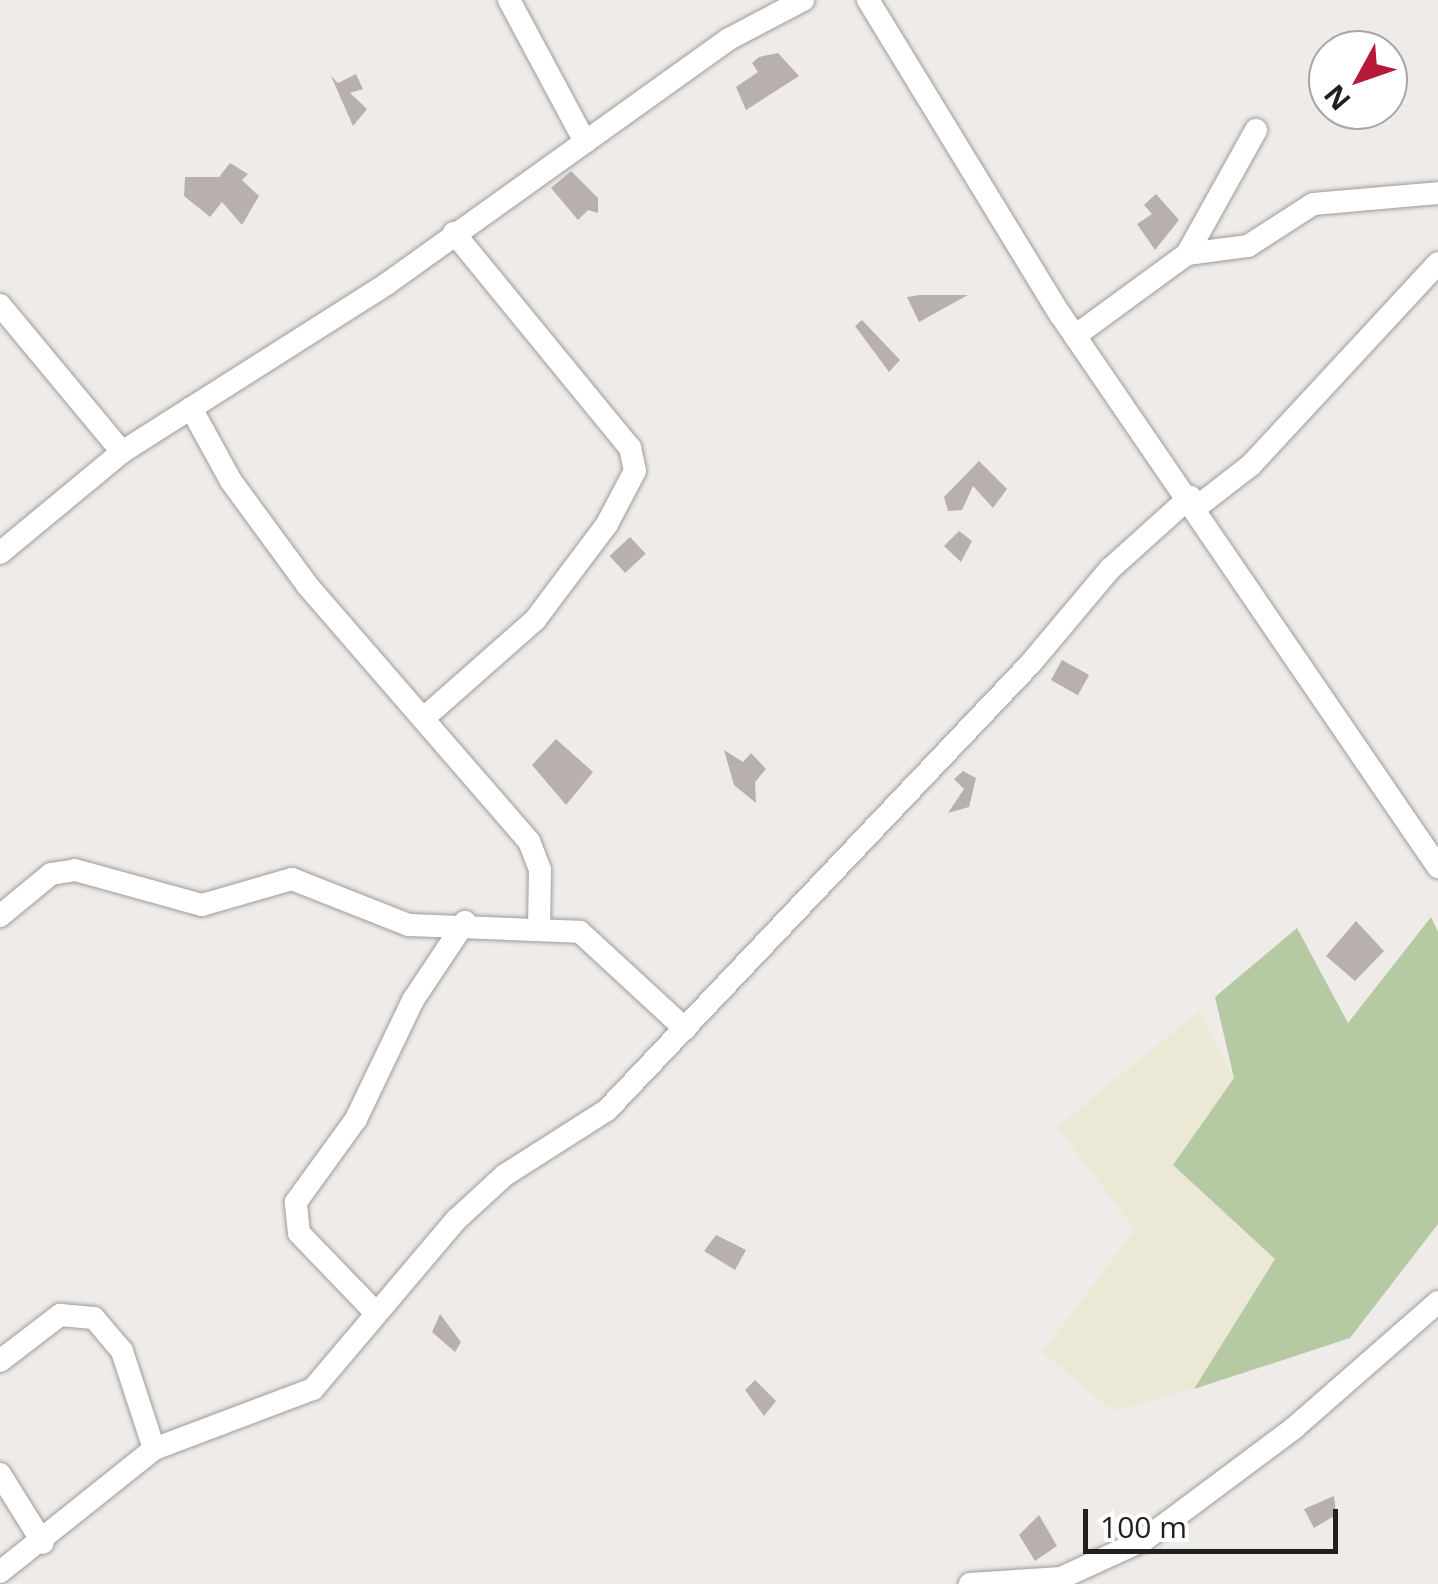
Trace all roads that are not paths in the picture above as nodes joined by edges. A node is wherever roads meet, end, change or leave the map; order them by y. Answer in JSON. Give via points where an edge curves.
{"nodes":[{"id":1,"x":509,"y":0,"type":"edge"},
{"id":2,"x":803,"y":0,"type":"edge"},
{"id":3,"x":868,"y":0,"type":"edge"},
{"id":4,"x":1256,"y":130,"type":"dead end"},
{"id":5,"x":585,"y":142,"type":"junction"},
{"id":6,"x":1438,"y":193,"type":"edge"},
{"id":7,"x":454,"y":233,"type":"junction"},
{"id":8,"x":1187,"y":254,"type":"junction"},
{"id":9,"x":1438,"y":263,"type":"edge"},
{"id":10,"x":0,"y":305,"type":"edge"},
{"id":11,"x":1075,"y":336,"type":"junction"},
{"id":12,"x":191,"y":408,"type":"junction"},
{"id":13,"x":122,"y":452,"type":"junction"},
{"id":14,"x":1194,"y":502,"type":"junction"},
{"id":15,"x":0,"y":552,"type":"edge"},
{"id":16,"x":425,"y":717,"type":"junction"},
{"id":17,"x":1438,"y":867,"type":"edge"},
{"id":18,"x":0,"y":916,"type":"edge"},
{"id":19,"x":465,"y":922,"type":"junction"},
{"id":20,"x":539,"y":928,"type":"junction"},
{"id":21,"x":685,"y":1028,"type":"junction"},
{"id":22,"x":1438,"y":1302,"type":"edge"},
{"id":23,"x":376,"y":1313,"type":"junction"},
{"id":24,"x":0,"y":1361,"type":"edge"},
{"id":25,"x":154,"y":1448,"type":"junction"},
{"id":26,"x":0,"y":1474,"type":"edge"},
{"id":27,"x":43,"y":1543,"type":"junction"},
{"id":28,"x":0,"y":1572,"type":"edge"},
{"id":29,"x":970,"y":1584,"type":"edge"}],
"edges":[{"from":1,"to":5,"type":"street"},
{"from":2,"to":5,"type":"street","via":[[729,39]]},
{"from":3,"to":11,"type":"street"},
{"from":4,"to":8,"type":"street"},
{"from":5,"to":7,"type":"street"},
{"from":6,"to":8,"type":"street","via":[[1313,204],[1248,246]]},
{"from":7,"to":12,"type":"street"},
{"from":7,"to":16,"type":"street","via":[[630,448],[635,471],[607,524],[534,620]]},
{"from":8,"to":11,"type":"street"},
{"from":9,"to":14,"type":"street","via":[[1251,465]]},
{"from":10,"to":13,"type":"street"},
{"from":11,"to":14,"type":"street"},
{"from":12,"to":13,"type":"street"},
{"from":12,"to":16,"type":"street","via":[[260,526]]},
{"from":13,"to":15,"type":"street"},
{"from":14,"to":17,"type":"street"},
{"from":14,"to":21,"type":"street","via":[[1110,569]]},
{"from":16,"to":20,"type":"street","via":[[529,841],[540,870]]},
{"from":18,"to":19,"type":"street","via":[[51,874],[75,870],[202,905],[292,878],[395,922]]},
{"from":19,"to":20,"type":"street"},
{"from":19,"to":23,"type":"street","via":[[412,1000],[356,1119],[296,1202],[299,1233]]},
{"from":20,"to":21,"type":"street","via":[[580,932],[600,945]]},
{"from":21,"to":23,"type":"street","via":[[581,1132],[526,1160],[481,1197]]},
{"from":22,"to":29,"type":"street","via":[[1310,1415],[1144,1540],[1061,1578]]},
{"from":23,"to":25,"type":"street","via":[[298,1398],[219,1418]]},
{"from":24,"to":25,"type":"street","via":[[60,1315],[94,1318],[122,1351]]},
{"from":25,"to":27,"type":"street","via":[[84,1500]]},
{"from":26,"to":27,"type":"street"},
{"from":27,"to":28,"type":"street"}]}
